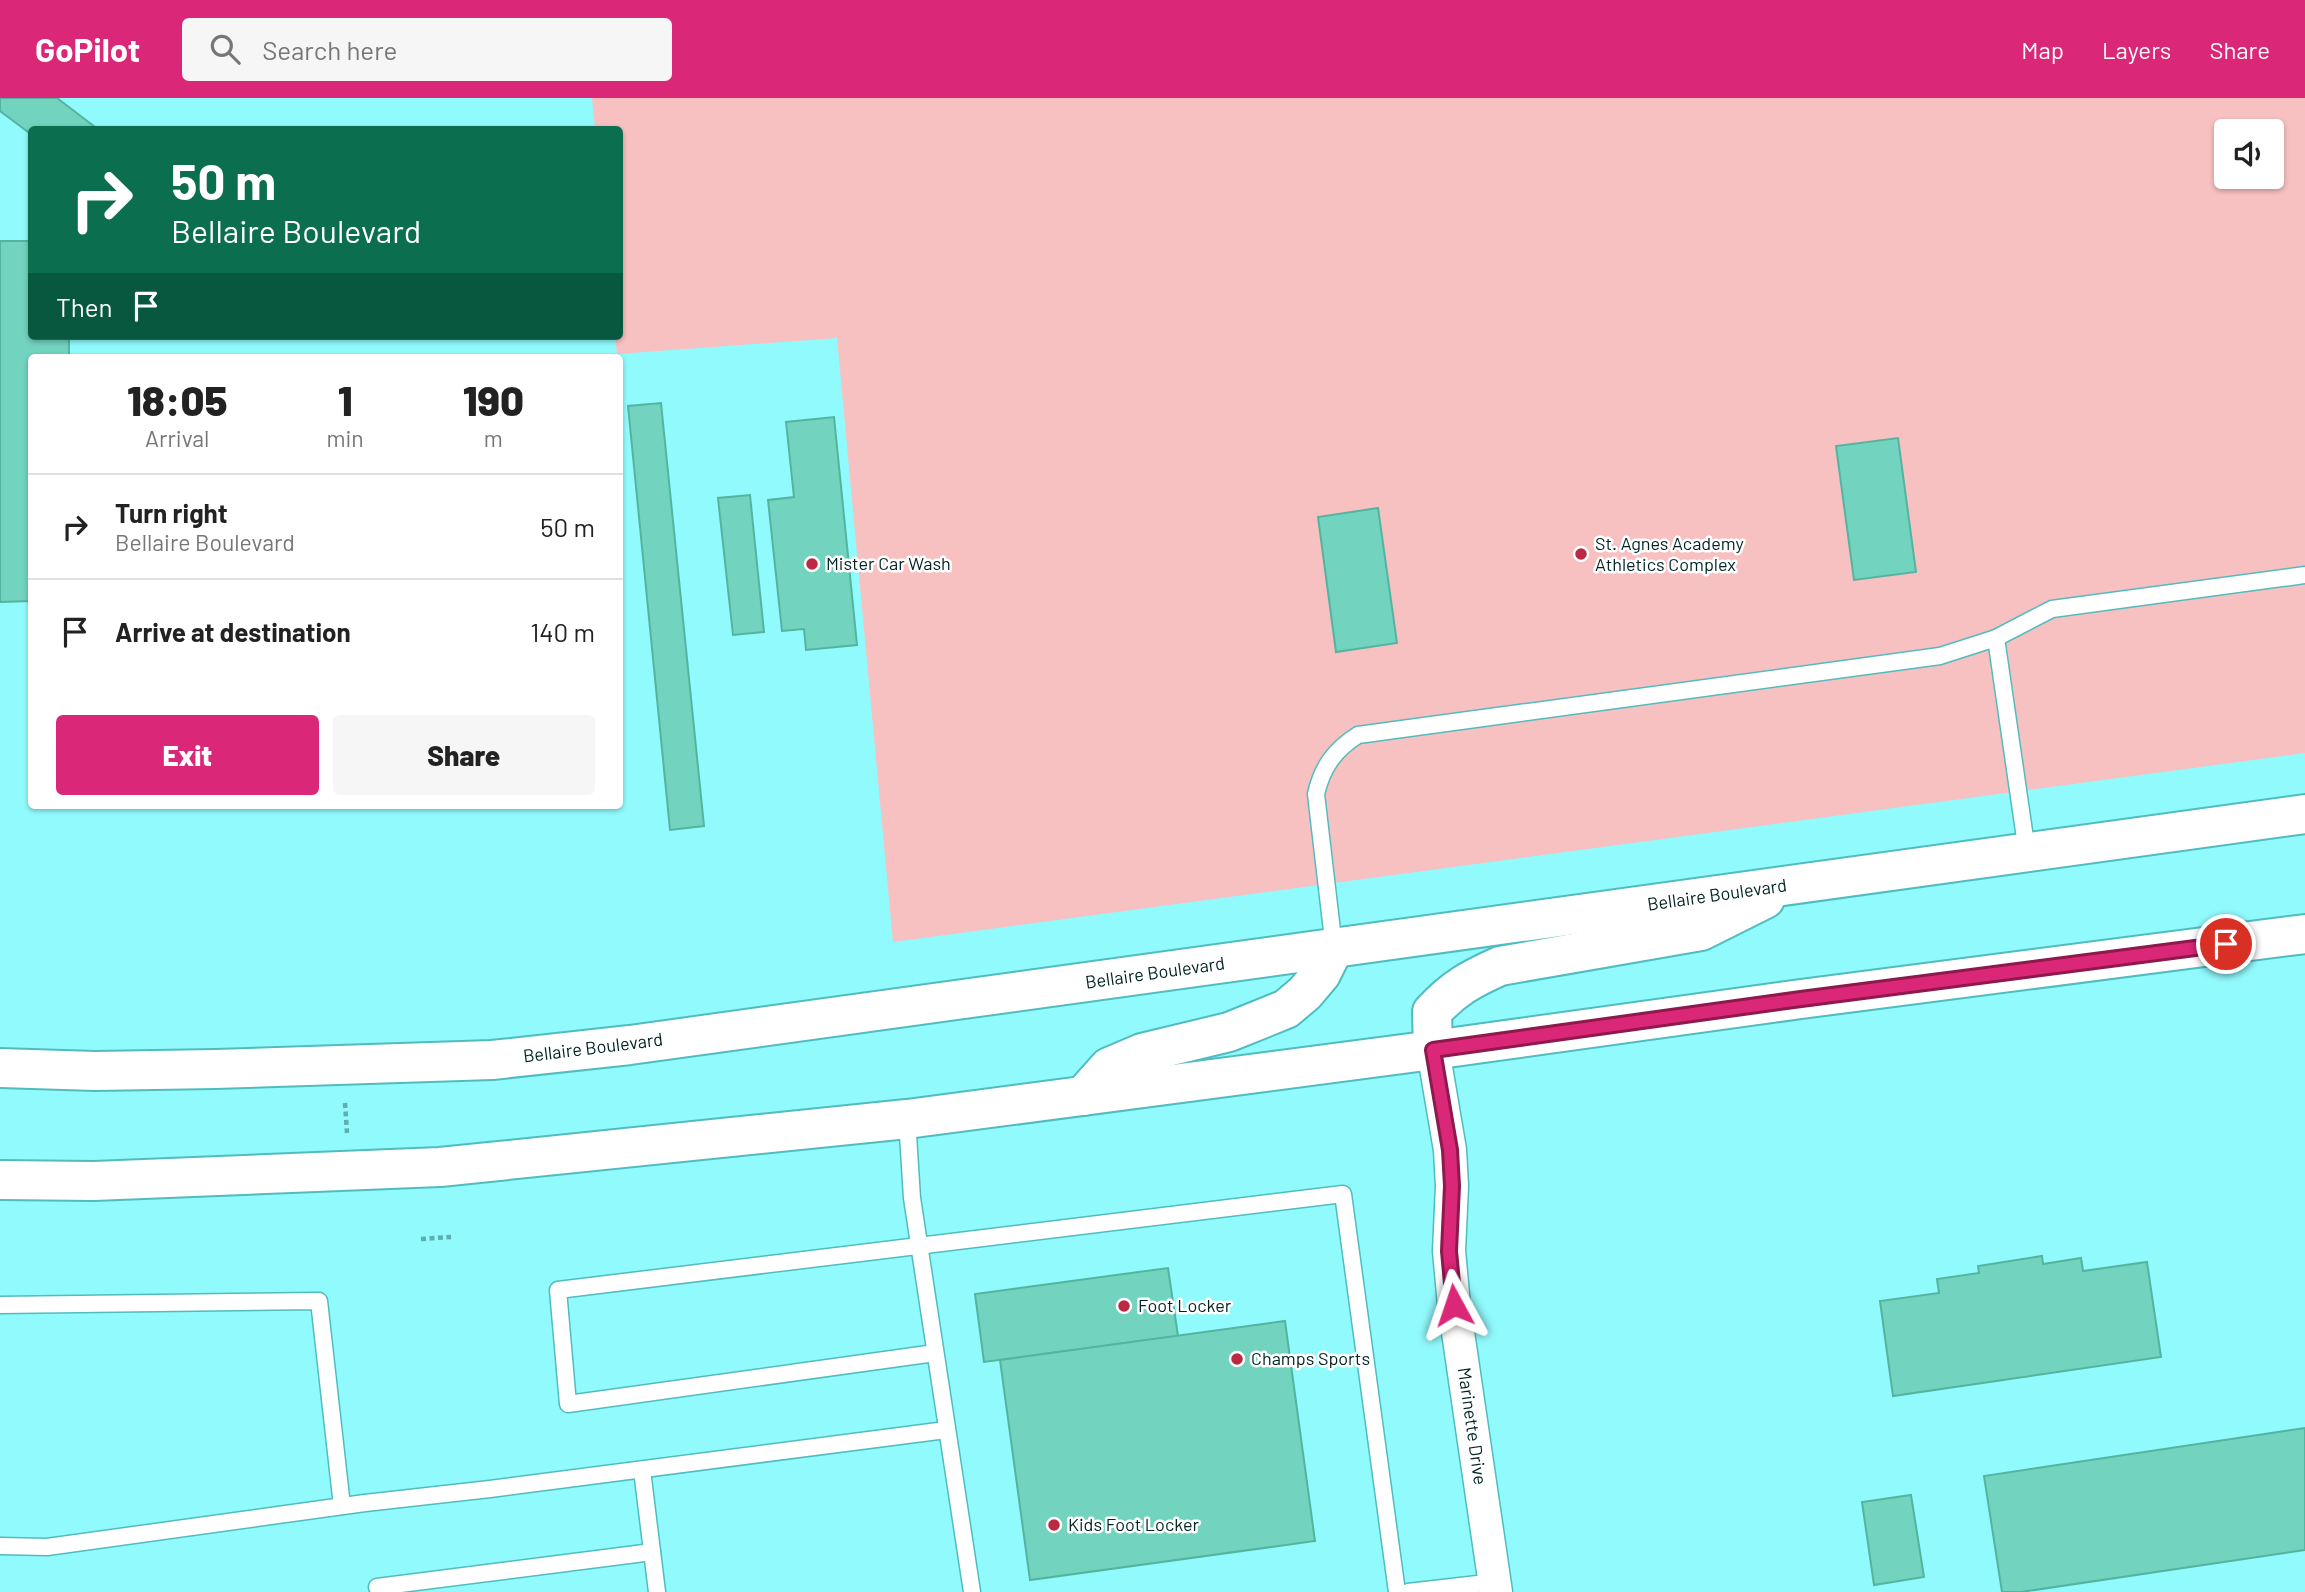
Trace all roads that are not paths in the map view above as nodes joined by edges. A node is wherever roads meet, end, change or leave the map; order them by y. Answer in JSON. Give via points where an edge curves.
{"nodes":[{"id":1,"x":2305,"y":575,"type":"edge"},
{"id":2,"x":1996,"y":638,"type":"junction"},
{"id":3,"x":2305,"y":814,"type":"edge"},
{"id":4,"x":2027,"y":852,"type":"junction"},
{"id":5,"x":1792,"y":885,"type":"junction"},
{"id":6,"x":2305,"y":934,"type":"edge"},
{"id":7,"x":1334,"y":948,"type":"junction"},
{"id":8,"x":1433,"y":1050,"type":"junction"},
{"id":9,"x":0,"y":1068,"type":"edge"},
{"id":10,"x":1083,"y":1096,"type":"junction"},
{"id":11,"x":907,"y":1119,"type":"junction"},
{"id":12,"x":0,"y":1180,"type":"edge"},
{"id":13,"x":919,"y":1244,"type":"junction"},
{"id":14,"x":0,"y":1305,"type":"edge"},
{"id":15,"x":936,"y":1353,"type":"junction"},
{"id":16,"x":946,"y":1430,"type":"junction"},
{"id":17,"x":642,"y":1470,"type":"junction"},
{"id":18,"x":342,"y":1506,"type":"junction"},
{"id":19,"x":0,"y":1546,"type":"edge"},
{"id":20,"x":652,"y":1552,"type":"junction"},
{"id":21,"x":377,"y":1587,"type":"dead end"},
{"id":22,"x":1496,"y":1587,"type":"edge"},
{"id":23,"x":657,"y":1592,"type":"edge"},
{"id":24,"x":972,"y":1592,"type":"edge"},
{"id":25,"x":1396,"y":1592,"type":"edge"},
{"id":26,"x":1408,"y":1592,"type":"edge"}],
"edges":[{"from":1,"to":2,"type":"lane","via":[[2052,609]]},
{"from":2,"to":4,"type":"lane"},
{"from":2,"to":7,"type":"lane","via":[[1940,656],[1357,736],[1329,760],[1316,794]]},
{"from":3,"to":4,"type":"main road","name":"Bellaire Boulevard"},
{"from":4,"to":5,"type":"main road","name":"Bellaire Boulevard"},
{"from":5,"to":7,"type":"main road","name":"Bellaire Boulevard"},
{"from":5,"to":8,"type":"main road","via":[[1701,931],[1525,960],[1491,970],[1449,993],[1432,1012]]},
{"from":6,"to":8,"type":"main road"},
{"from":7,"to":9,"type":"main road","name":"Bellaire Boulevard","via":[[492,1060],[188,1070]]},
{"from":7,"to":10,"type":"main road","via":[[1321,974],[1286,1009],[1229,1032],[1142,1053],[1109,1067]]},
{"from":8,"to":10,"type":"main road"},
{"from":8,"to":22,"type":"street","name":"Marinette Drive","via":[[1450,1150],[1449,1251],[1454,1305]]},
{"from":10,"to":11,"type":"main road"},
{"from":11,"to":12,"type":"main road","via":[[440,1167],[94,1181]]},
{"from":11,"to":13,"type":"lane"},
{"from":13,"to":15,"type":"lane"},
{"from":13,"to":15,"type":"lane","via":[[558,1290],[568,1404]]},
{"from":13,"to":25,"type":"lane","via":[[1343,1194]]},
{"from":14,"to":18,"type":"lane","via":[[318,1301]]},
{"from":15,"to":16,"type":"lane"},
{"from":16,"to":17,"type":"lane"},
{"from":16,"to":24,"type":"lane"},
{"from":17,"to":18,"type":"lane"},
{"from":17,"to":20,"type":"lane"},
{"from":18,"to":19,"type":"lane","via":[[47,1547]]},
{"from":20,"to":21,"type":"lane"},
{"from":20,"to":23,"type":"lane"},
{"from":22,"to":26,"type":"lane"}]}
